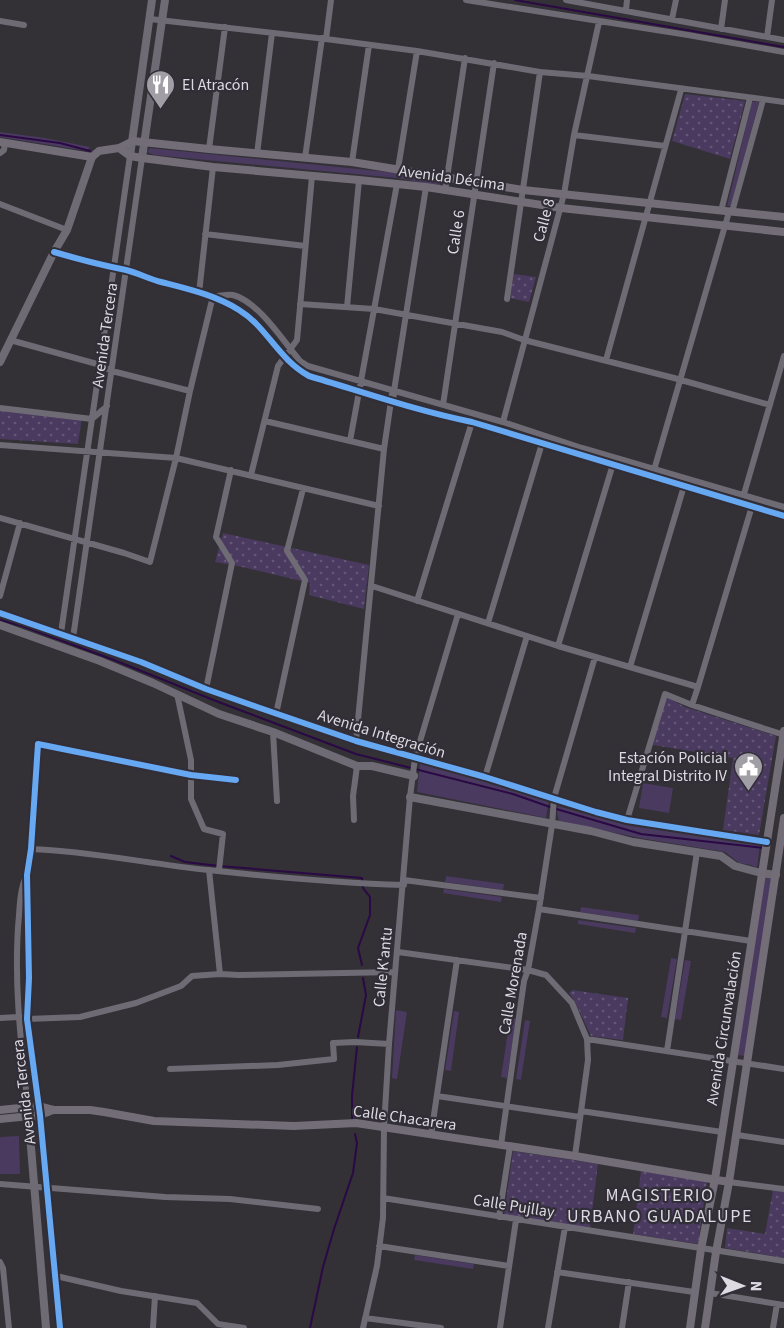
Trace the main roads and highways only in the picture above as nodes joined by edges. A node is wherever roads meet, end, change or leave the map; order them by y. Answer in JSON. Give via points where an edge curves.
{"nodes":[{"id":1,"x":3,"y":143,"type":"edge"},
{"id":2,"x":119,"y":148,"type":"junction"},
{"id":3,"x":784,"y":217,"type":"edge"},
{"id":4,"x":784,"y":232,"type":"edge"},
{"id":5,"x":784,"y":733,"type":"edge"},
{"id":6,"x":784,"y":818,"type":"edge"},
{"id":7,"x":781,"y":848,"type":"edge"},
{"id":8,"x":780,"y":876,"type":"edge"},
{"id":9,"x":0,"y":1110,"type":"edge"},
{"id":10,"x":28,"y":1112,"type":"junction"},
{"id":11,"x":0,"y":1119,"type":"edge"},
{"id":12,"x":715,"y":1179,"type":"junction"},
{"id":13,"x":729,"y":1182,"type":"junction"},
{"id":14,"x":690,"y":1328,"type":"edge"},
{"id":15,"x":705,"y":1328,"type":"edge"}],
"edges":[{"from":1,"to":2,"type":"main road","via":[[92,157],[99,150]]},
{"from":2,"to":3,"type":"main road","name":"Avenida Décima","via":[[133,141],[352,162],[523,190]]},
{"from":2,"to":4,"type":"main road","name":"Avenida Décima","via":[[130,156],[213,167],[397,184],[561,208]]},
{"from":5,"to":12,"type":"main road","name":"Avenida Circunvalación"},
{"from":6,"to":7,"type":"main road","name":"Avenida Circunvalación"},
{"from":7,"to":8,"type":"main road","name":"Avenida Circunvalación"},
{"from":8,"to":13,"type":"main road","name":"Avenida Circunvalación"},
{"from":9,"to":10,"type":"main road"},
{"from":10,"to":11,"type":"main road"},
{"from":10,"to":12,"type":"main road","name":"Calle Chacarera","via":[[90,1110],[154,1121],[294,1126],[356,1123]]},
{"from":12,"to":13,"type":"main road","name":"Calle Chacarera"},
{"from":12,"to":14,"type":"main road","name":"Avenida Circunvalación"},
{"from":13,"to":15,"type":"main road","name":"Avenida Circunvalación"}]}
